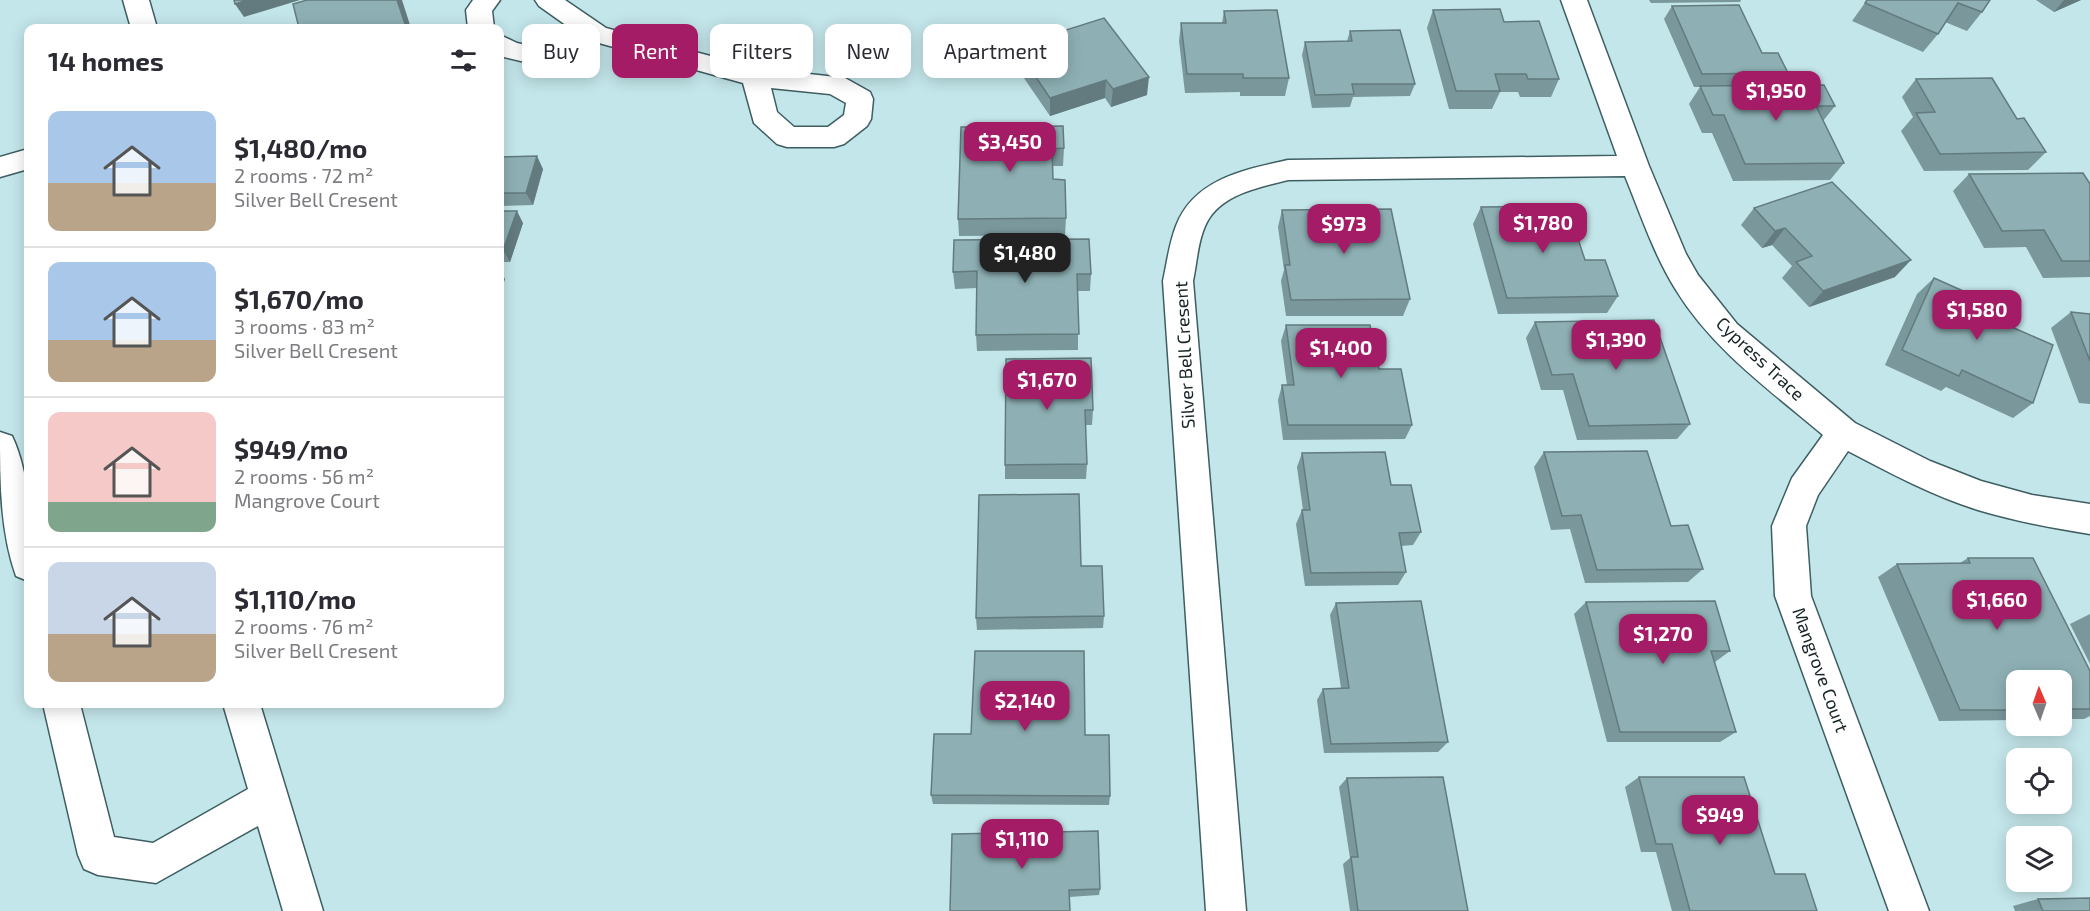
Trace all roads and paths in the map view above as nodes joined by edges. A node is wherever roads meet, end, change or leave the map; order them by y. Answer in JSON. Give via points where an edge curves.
{"nodes":[{"id":1,"x":136,"y":0,"type":"edge"},
{"id":2,"x":487,"y":0,"type":"edge"},
{"id":3,"x":548,"y":0,"type":"edge"},
{"id":4,"x":1574,"y":0,"type":"edge"},
{"id":5,"x":143,"y":24,"type":"edge"},
{"id":6,"x":481,"y":24,"type":"edge"},
{"id":7,"x":583,"y":24,"type":"edge"},
{"id":8,"x":600,"y":35,"type":"edge"},
{"id":9,"x":504,"y":47,"type":"edge"},
{"id":10,"x":522,"y":53,"type":"edge"},
{"id":11,"x":710,"y":65,"type":"edge"},
{"id":12,"x":24,"y":160,"type":"edge"},
{"id":13,"x":1635,"y":166,"type":"junction"},
{"id":14,"x":0,"y":167,"type":"edge"},
{"id":15,"x":1843,"y":433,"type":"junction"},
{"id":16,"x":0,"y":446,"type":"edge"},
{"id":17,"x":2090,"y":519,"type":"edge"},
{"id":18,"x":24,"y":548,"type":"edge"},
{"id":19,"x":63,"y":708,"type":"edge"},
{"id":20,"x":243,"y":708,"type":"edge"},
{"id":21,"x":269,"y":798,"type":"junction"},
{"id":22,"x":303,"y":911,"type":"edge"},
{"id":23,"x":1226,"y":911,"type":"edge"},
{"id":24,"x":1909,"y":911,"type":"edge"}],
"edges":[{"from":1,"to":5,"type":"street"},
{"from":2,"to":6,"type":"street","via":[[479,10]]},
{"from":3,"to":7,"type":"street"},
{"from":4,"to":13,"type":"street","name":"Cypress Trace"},
{"from":8,"to":11,"type":"street"},
{"from":9,"to":10,"type":"street"},
{"from":12,"to":14,"type":"street"},
{"from":13,"to":15,"type":"street","name":"Cypress Trace","via":[[1672,256],[1719,325]]},
{"from":13,"to":23,"type":"street","name":"Silver Bell Cresent","via":[[1288,170],[1236,185],[1214,197],[1196,214],[1179,281]]},
{"from":15,"to":17,"type":"street","name":"Cypress Trace","via":[[1977,495],[2032,510]]},
{"from":15,"to":24,"type":"street","name":"Mangrove Court","via":[[1804,488],[1789,525],[1793,596]]},
{"from":16,"to":18,"type":"street"},
{"from":19,"to":21,"type":"street","via":[[98,855],[156,863]]},
{"from":20,"to":21,"type":"street"},
{"from":21,"to":22,"type":"street"}]}
